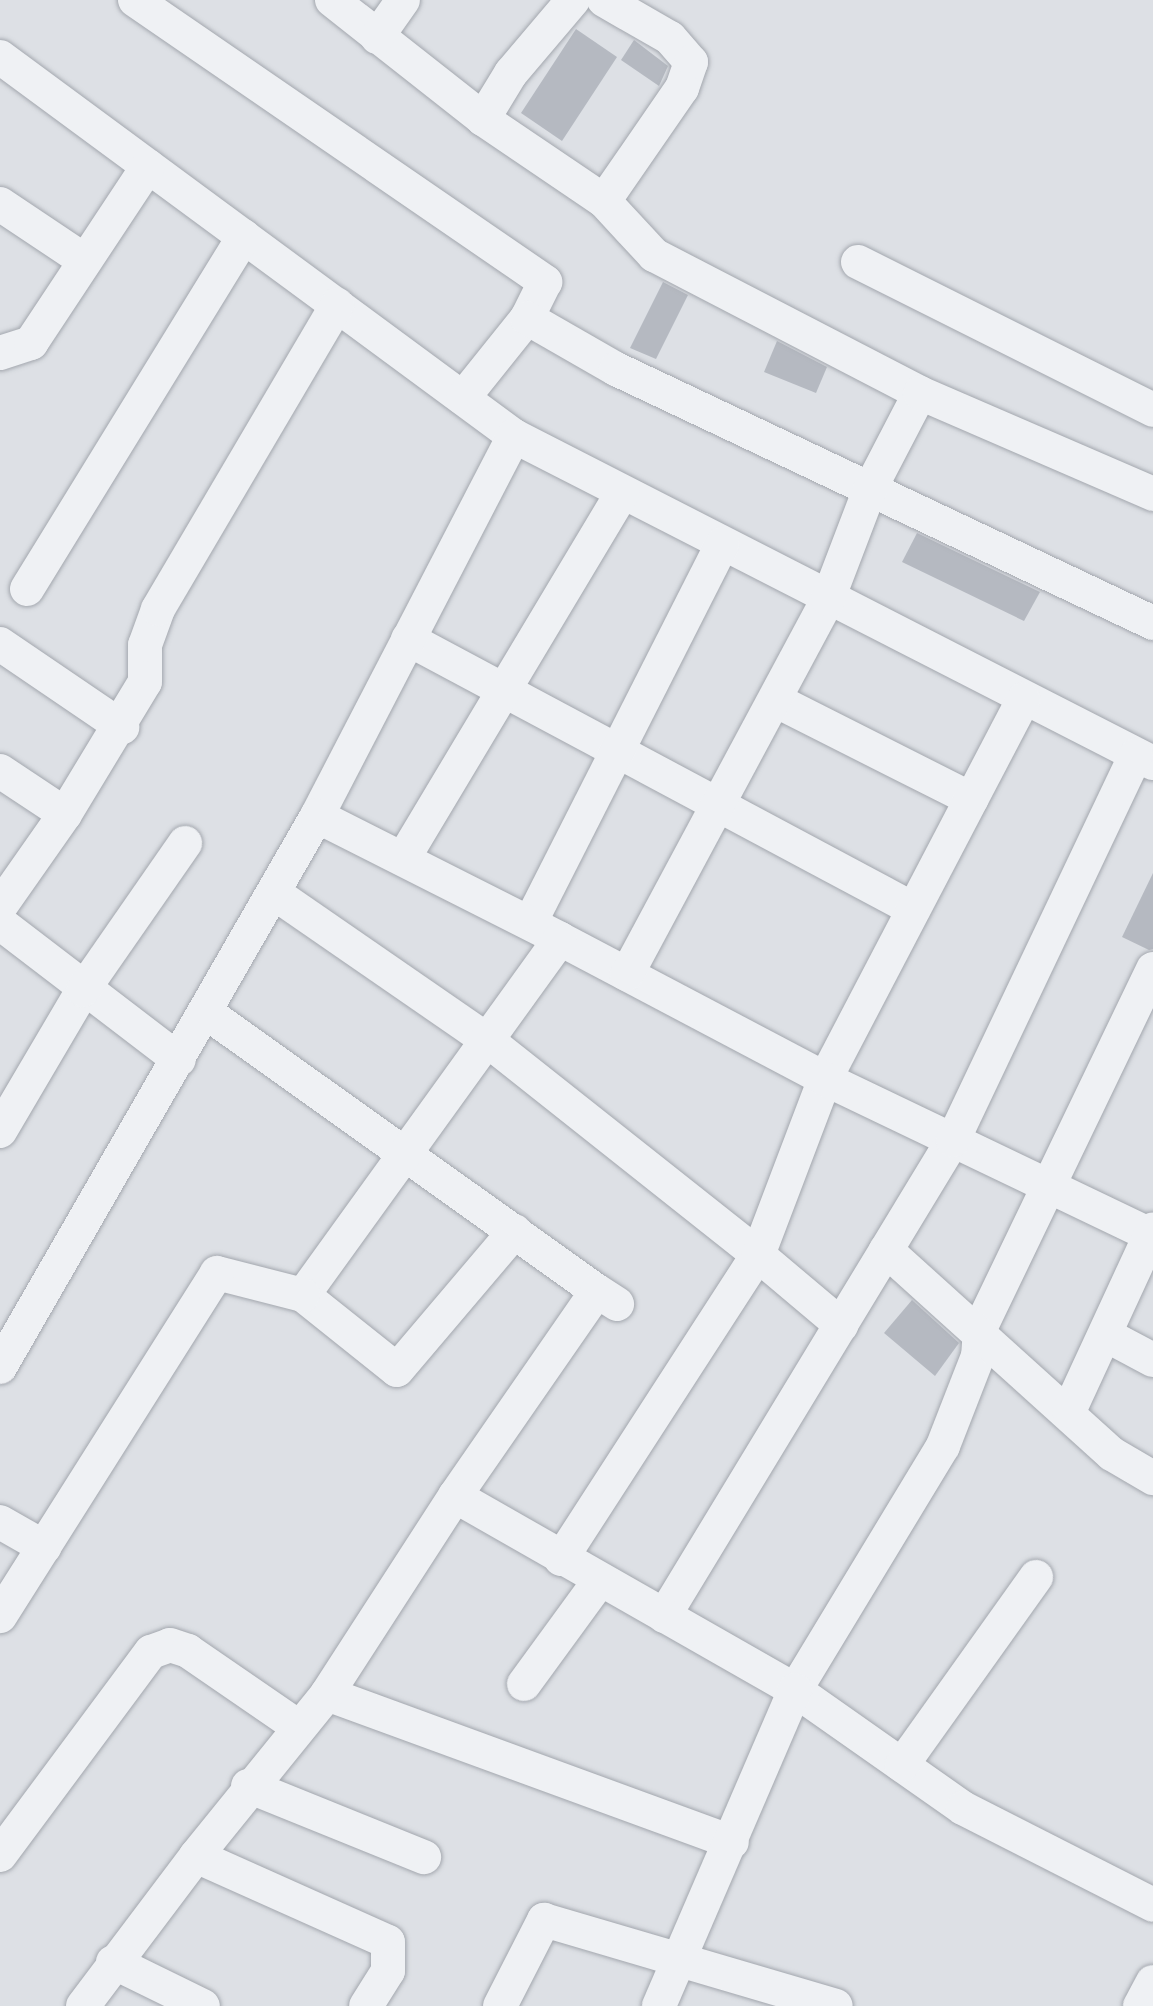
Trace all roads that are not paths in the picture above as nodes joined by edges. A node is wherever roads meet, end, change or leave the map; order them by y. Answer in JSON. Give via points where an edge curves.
{"nodes":[{"id":1,"x":135,"y":0,"type":"edge"},
{"id":2,"x":332,"y":0,"type":"edge"},
{"id":3,"x":403,"y":0,"type":"edge"},
{"id":4,"x":573,"y":0,"type":"edge"},
{"id":5,"x":604,"y":0,"type":"edge"},
{"id":6,"x":377,"y":37,"type":"junction"},
{"id":7,"x":0,"y":57,"type":"edge"},
{"id":8,"x":483,"y":119,"type":"junction"},
{"id":9,"x":148,"y":166,"type":"junction"},
{"id":10,"x":604,"y":201,"type":"junction"},
{"id":11,"x":0,"y":204,"type":"edge"},
{"id":12,"x":244,"y":236,"type":"junction"},
{"id":13,"x":85,"y":261,"type":"junction"},
{"id":14,"x":858,"y":262,"type":"dead end"},
{"id":15,"x":337,"y":305,"type":"junction"},
{"id":16,"x":527,"y":318,"type":"junction"},
{"id":17,"x":0,"y":353,"type":"edge"},
{"id":18,"x":920,"y":393,"type":"junction"},
{"id":19,"x":463,"y":398,"type":"junction"},
{"id":20,"x":1153,"y":410,"type":"edge"},
{"id":21,"x":514,"y":436,"type":"junction"},
{"id":22,"x":870,"y":489,"type":"junction"},
{"id":23,"x":622,"y":493,"type":"junction"},
{"id":24,"x":1153,"y":494,"type":"edge"},
{"id":25,"x":722,"y":544,"type":"junction"},
{"id":26,"x":27,"y":589,"type":"dead end"},
{"id":27,"x":828,"y":599,"type":"junction"},
{"id":28,"x":1153,"y":623,"type":"edge"},
{"id":29,"x":408,"y":639,"type":"junction"},
{"id":30,"x":0,"y":644,"type":"edge"},
{"id":31,"x":504,"y":691,"type":"junction"},
{"id":32,"x":775,"y":700,"type":"junction"},
{"id":33,"x":1023,"y":700,"type":"junction"},
{"id":34,"x":122,"y":727,"type":"junction"},
{"id":35,"x":614,"y":749,"type":"junction"},
{"id":36,"x":1145,"y":759,"type":"edge"},
{"id":37,"x":0,"y":771,"type":"edge"},
{"id":38,"x":971,"y":799,"type":"junction"},
{"id":39,"x":718,"y":805,"type":"junction"},
{"id":40,"x":65,"y":814,"type":"junction"},
{"id":41,"x":317,"y":816,"type":"junction"},
{"id":42,"x":185,"y":843,"type":"dead end"},
{"id":43,"x":403,"y":859,"type":"junction"},
{"id":44,"x":274,"y":893,"type":"junction"},
{"id":45,"x":0,"y":907,"type":"edge"},
{"id":46,"x":913,"y":909,"type":"junction"},
{"id":47,"x":0,"y":923,"type":"edge"},
{"id":48,"x":530,"y":923,"type":"junction"},
{"id":49,"x":560,"y":939,"type":"junction"},
{"id":50,"x":1153,"y":969,"type":"edge"},
{"id":51,"x":627,"y":974,"type":"junction"},
{"id":52,"x":83,"y":990,"type":"junction"},
{"id":53,"x":207,"y":1013,"type":"junction"},
{"id":54,"x":487,"y":1040,"type":"junction"},
{"id":55,"x":179,"y":1060,"type":"junction"},
{"id":56,"x":825,"y":1079,"type":"junction"},
{"id":57,"x":0,"y":1131,"type":"edge"},
{"id":58,"x":953,"y":1140,"type":"junction"},
{"id":59,"x":406,"y":1153,"type":"junction"},
{"id":60,"x":1047,"y":1186,"type":"junction"},
{"id":61,"x":515,"y":1231,"type":"junction"},
{"id":62,"x":1152,"y":1233,"type":"edge"},
{"id":63,"x":886,"y":1250,"type":"junction"},
{"id":64,"x":758,"y":1255,"type":"junction"},
{"id":65,"x":303,"y":1295,"type":"junction"},
{"id":66,"x":841,"y":1325,"type":"junction"},
{"id":67,"x":980,"y":1329,"type":"junction"},
{"id":68,"x":1106,"y":1335,"type":"junction"},
{"id":69,"x":1153,"y":1360,"type":"edge"},
{"id":70,"x":0,"y":1367,"type":"edge"},
{"id":71,"x":1069,"y":1411,"type":"junction"},
{"id":72,"x":1153,"y":1478,"type":"edge"},
{"id":73,"x":455,"y":1496,"type":"junction"},
{"id":74,"x":0,"y":1522,"type":"edge"},
{"id":75,"x":44,"y":1547,"type":"junction"},
{"id":76,"x":561,"y":1559,"type":"junction"},
{"id":77,"x":1036,"y":1577,"type":"dead end"},
{"id":78,"x":599,"y":1581,"type":"junction"},
{"id":79,"x":0,"y":1616,"type":"edge"},
{"id":80,"x":664,"y":1616,"type":"junction"},
{"id":81,"x":524,"y":1684,"type":"dead end"},
{"id":82,"x":795,"y":1690,"type":"junction"},
{"id":83,"x":327,"y":1694,"type":"junction"},
{"id":84,"x":297,"y":1726,"type":"junction"},
{"id":85,"x":902,"y":1765,"type":"junction"},
{"id":86,"x":248,"y":1786,"type":"junction"},
{"id":87,"x":732,"y":1842,"type":"junction"},
{"id":88,"x":0,"y":1855,"type":"edge"},
{"id":89,"x":196,"y":1856,"type":"junction"},
{"id":90,"x":424,"y":1857,"type":"dead end"},
{"id":91,"x":1153,"y":1905,"type":"edge"},
{"id":92,"x":682,"y":1956,"type":"junction"},
{"id":93,"x":113,"y":1962,"type":"junction"},
{"id":94,"x":1153,"y":1982,"type":"edge"},
{"id":95,"x":819,"y":2004,"type":"edge"},
{"id":96,"x":83,"y":2006,"type":"edge"},
{"id":97,"x":203,"y":2006,"type":"edge"},
{"id":98,"x":366,"y":2006,"type":"edge"},
{"id":99,"x":500,"y":2006,"type":"edge"},
{"id":100,"x":659,"y":2006,"type":"edge"},
{"id":101,"x":1140,"y":2006,"type":"edge"}],
"edges":[{"from":1,"to":16,"type":"street","via":[[545,282]]},
{"from":2,"to":6,"type":"street"},
{"from":3,"to":6,"type":"street"},
{"from":4,"to":8,"type":"street","via":[[511,73]]},
{"from":5,"to":10,"type":"street","via":[[670,38],[691,62],[682,88]]},
{"from":6,"to":8,"type":"street"},
{"from":7,"to":9,"type":"street"},
{"from":8,"to":10,"type":"street"},
{"from":9,"to":12,"type":"street"},
{"from":9,"to":13,"type":"street"},
{"from":10,"to":18,"type":"street","via":[[654,255]]},
{"from":11,"to":13,"type":"street"},
{"from":12,"to":15,"type":"street"},
{"from":12,"to":26,"type":"street"},
{"from":13,"to":17,"type":"street","via":[[31,343]]},
{"from":14,"to":20,"type":"street"},
{"from":15,"to":19,"type":"street"},
{"from":15,"to":34,"type":"street","via":[[158,609],[145,645],[145,682]]},
{"from":16,"to":19,"type":"street"},
{"from":16,"to":22,"type":"street","via":[[616,369]]},
{"from":18,"to":22,"type":"street"},
{"from":18,"to":24,"type":"street"},
{"from":19,"to":21,"type":"street"},
{"from":21,"to":23,"type":"street"},
{"from":21,"to":29,"type":"street"},
{"from":22,"to":27,"type":"street"},
{"from":22,"to":28,"type":"street"},
{"from":23,"to":25,"type":"street"},
{"from":23,"to":31,"type":"street"},
{"from":25,"to":27,"type":"street"},
{"from":25,"to":35,"type":"street"},
{"from":27,"to":32,"type":"street"},
{"from":27,"to":33,"type":"street"},
{"from":29,"to":31,"type":"street"},
{"from":29,"to":41,"type":"street"},
{"from":30,"to":34,"type":"street"},
{"from":31,"to":35,"type":"street"},
{"from":31,"to":43,"type":"street"},
{"from":32,"to":38,"type":"street"},
{"from":32,"to":39,"type":"street"},
{"from":33,"to":36,"type":"street"},
{"from":33,"to":38,"type":"street"},
{"from":34,"to":40,"type":"street"},
{"from":35,"to":39,"type":"street"},
{"from":35,"to":48,"type":"street"},
{"from":36,"to":58,"type":"street"},
{"from":37,"to":40,"type":"street"},
{"from":38,"to":46,"type":"street"},
{"from":39,"to":46,"type":"street"},
{"from":39,"to":51,"type":"street"},
{"from":40,"to":45,"type":"street"},
{"from":41,"to":43,"type":"street"},
{"from":41,"to":44,"type":"street"},
{"from":42,"to":52,"type":"street"},
{"from":43,"to":48,"type":"street"},
{"from":44,"to":53,"type":"street"},
{"from":44,"to":54,"type":"street"},
{"from":46,"to":56,"type":"street"},
{"from":47,"to":52,"type":"street"},
{"from":48,"to":49,"type":"street"},
{"from":49,"to":51,"type":"street"},
{"from":49,"to":54,"type":"street"},
{"from":50,"to":60,"type":"street"},
{"from":51,"to":56,"type":"street"},
{"from":52,"to":55,"type":"street"},
{"from":52,"to":57,"type":"street"},
{"from":53,"to":55,"type":"street"},
{"from":53,"to":59,"type":"street"},
{"from":54,"to":59,"type":"street"},
{"from":54,"to":64,"type":"street"},
{"from":55,"to":70,"type":"street"},
{"from":56,"to":58,"type":"street"},
{"from":56,"to":64,"type":"street"},
{"from":58,"to":60,"type":"street"},
{"from":58,"to":63,"type":"street"},
{"from":59,"to":61,"type":"street"},
{"from":59,"to":65,"type":"street"},
{"from":60,"to":62,"type":"street"},
{"from":60,"to":67,"type":"street"},
{"from":61,"to":65,"type":"street","via":[[397,1370]]},
{"from":61,"to":73,"type":"street","via":[[607,1298]]},
{"from":62,"to":68,"type":"street"},
{"from":63,"to":66,"type":"street"},
{"from":63,"to":67,"type":"street"},
{"from":64,"to":66,"type":"street"},
{"from":64,"to":76,"type":"street"},
{"from":65,"to":75,"type":"street","via":[[217,1273]]},
{"from":66,"to":80,"type":"street"},
{"from":67,"to":71,"type":"street"},
{"from":67,"to":82,"type":"street","via":[[978,1356],[943,1446]]},
{"from":68,"to":69,"type":"street"},
{"from":68,"to":71,"type":"street"},
{"from":71,"to":72,"type":"street","via":[[1112,1454]]},
{"from":73,"to":76,"type":"street"},
{"from":73,"to":83,"type":"street"},
{"from":74,"to":75,"type":"street"},
{"from":75,"to":79,"type":"street"},
{"from":76,"to":78,"type":"street"},
{"from":77,"to":85,"type":"street"},
{"from":78,"to":80,"type":"street"},
{"from":78,"to":81,"type":"street"},
{"from":80,"to":82,"type":"street"},
{"from":82,"to":85,"type":"street"},
{"from":82,"to":87,"type":"street"},
{"from":83,"to":84,"type":"street"},
{"from":83,"to":87,"type":"street"},
{"from":84,"to":86,"type":"street"},
{"from":84,"to":88,"type":"street","via":[[188,1651],[170,1645],[151,1652]]},
{"from":85,"to":91,"type":"street","via":[[963,1808]]},
{"from":86,"to":89,"type":"street"},
{"from":86,"to":90,"type":"street"},
{"from":87,"to":92,"type":"street"},
{"from":89,"to":93,"type":"street"},
{"from":89,"to":98,"type":"street","via":[[388,1942],[388,1971]]},
{"from":92,"to":95,"type":"street"},
{"from":92,"to":99,"type":"street","via":[[544,1920]]},
{"from":92,"to":100,"type":"street"},
{"from":93,"to":96,"type":"street"},
{"from":93,"to":97,"type":"street"},
{"from":94,"to":101,"type":"street"}]}
